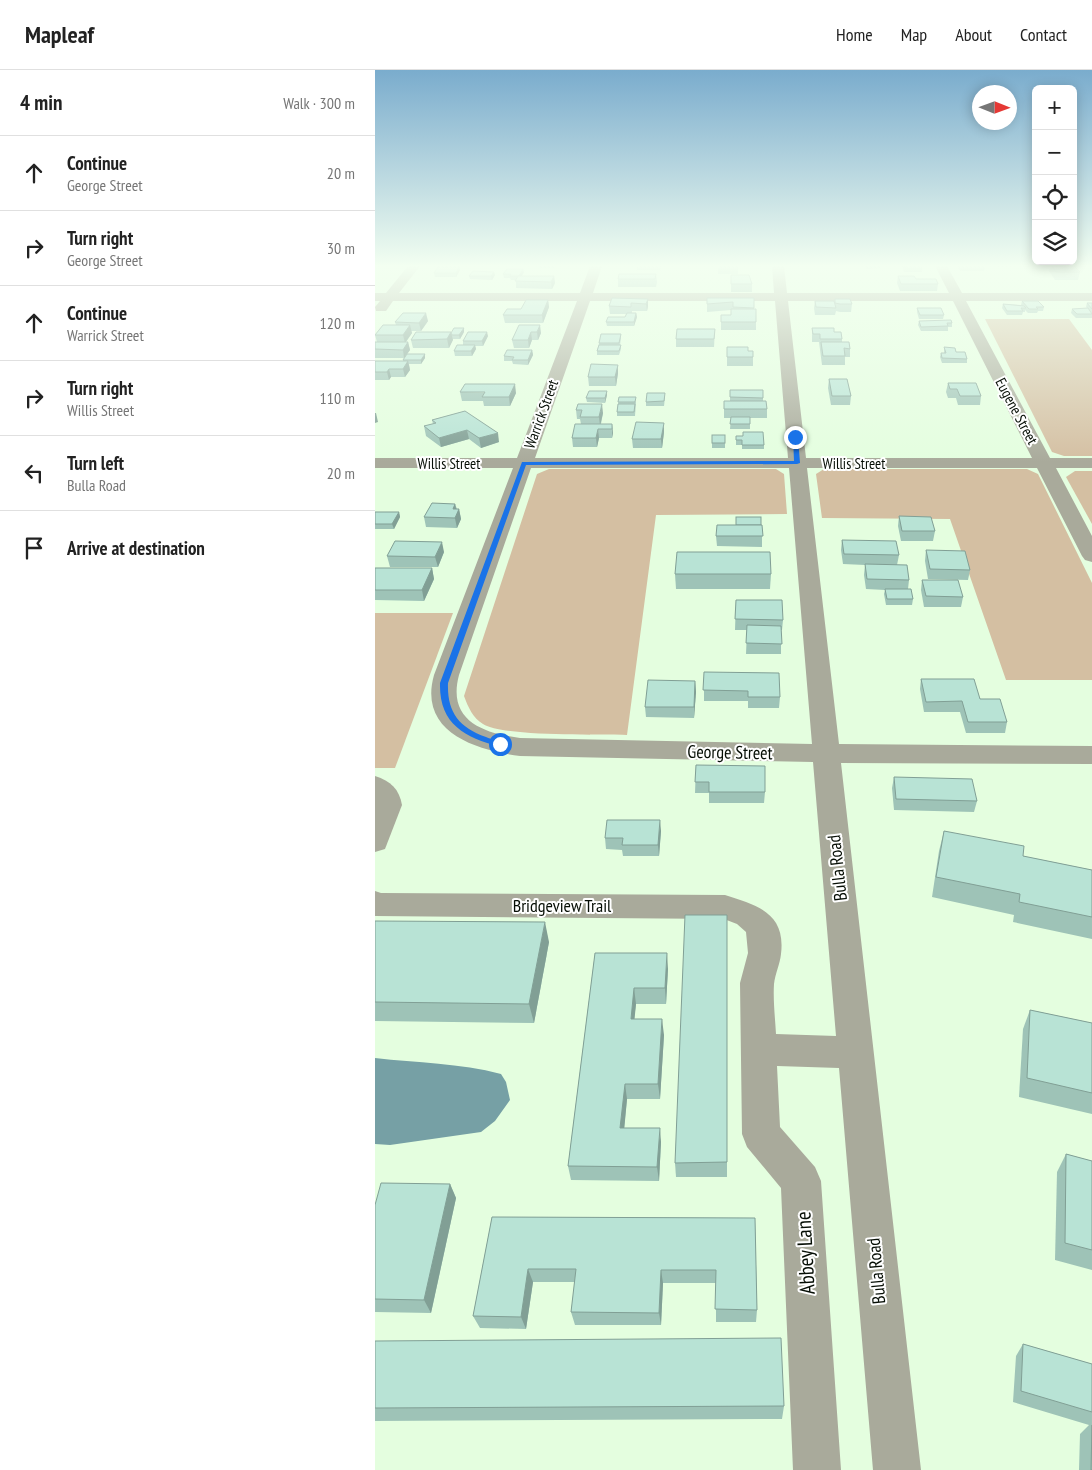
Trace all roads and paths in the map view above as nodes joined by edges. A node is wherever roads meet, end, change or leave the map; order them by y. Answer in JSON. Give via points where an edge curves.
{"nodes":[{"id":1,"x":572,"y":331,"type":"edge"},
{"id":2,"x":784,"y":331,"type":"edge"},
{"id":3,"x":976,"y":331,"type":"edge"},
{"id":4,"x":375,"y":463,"type":"edge"},
{"id":5,"x":524,"y":463,"type":"junction"},
{"id":6,"x":797,"y":463,"type":"junction"},
{"id":7,"x":1092,"y":463,"type":"edge"},
{"id":8,"x":1044,"y":464,"type":"junction"},
{"id":9,"x":1092,"y":556,"type":"edge"},
{"id":10,"x":456,"y":646,"type":"joint"},
{"id":11,"x":825,"y":754,"type":"junction"},
{"id":12,"x":1092,"y":755,"type":"edge"},
{"id":13,"x":375,"y":786,"type":"edge"},
{"id":14,"x":375,"y":840,"type":"edge"},
{"id":15,"x":375,"y":903,"type":"edge"},
{"id":16,"x":748,"y":915,"type":"joint"},
{"id":17,"x":759,"y":1050,"type":"junction"},
{"id":18,"x":855,"y":1053,"type":"junction"},
{"id":19,"x":817,"y":1470,"type":"edge"},
{"id":20,"x":897,"y":1470,"type":"edge"}],
"edges":[{"from":1,"to":5,"type":"street","name":"Warrick Street"},
{"from":2,"to":6,"type":"street","name":"Bulla Road"},
{"from":3,"to":8,"type":"street","name":"Eugene Street"},
{"from":4,"to":5,"type":"street","name":"Willis Street"},
{"from":5,"to":6,"type":"street","name":"Willis Street"},
{"from":5,"to":10,"type":"street","name":"Warrick Street"},
{"from":6,"to":8,"type":"street","name":"Willis Street"},
{"from":6,"to":11,"type":"street","name":"Bulla Road"},
{"from":7,"to":8,"type":"street","name":"Willis Street"},
{"from":8,"to":9,"type":"street","name":"Eugene Street"},
{"from":10,"to":11,"type":"street","name":"George Street","via":[[444,683],[443,700],[450,716],[464,730],[500,744]]},
{"from":11,"to":12,"type":"street","name":"George Street"},
{"from":11,"to":18,"type":"street","name":"Bulla Road"},
{"from":13,"to":14,"type":"street","via":[[387,795],[388,805]]},
{"from":15,"to":16,"type":"street","name":"Bridgeview Trail","via":[[703,906],[725,907]]},
{"from":16,"to":17,"type":"street","name":"Abbey Lane","via":[[762,927],[765,953],[757,983]]},
{"from":17,"to":18,"type":"street"},
{"from":17,"to":19,"type":"street","name":"Abbey Lane","via":[[761,1134],[801,1181]]},
{"from":18,"to":20,"type":"street","name":"Bulla Road"}]}
